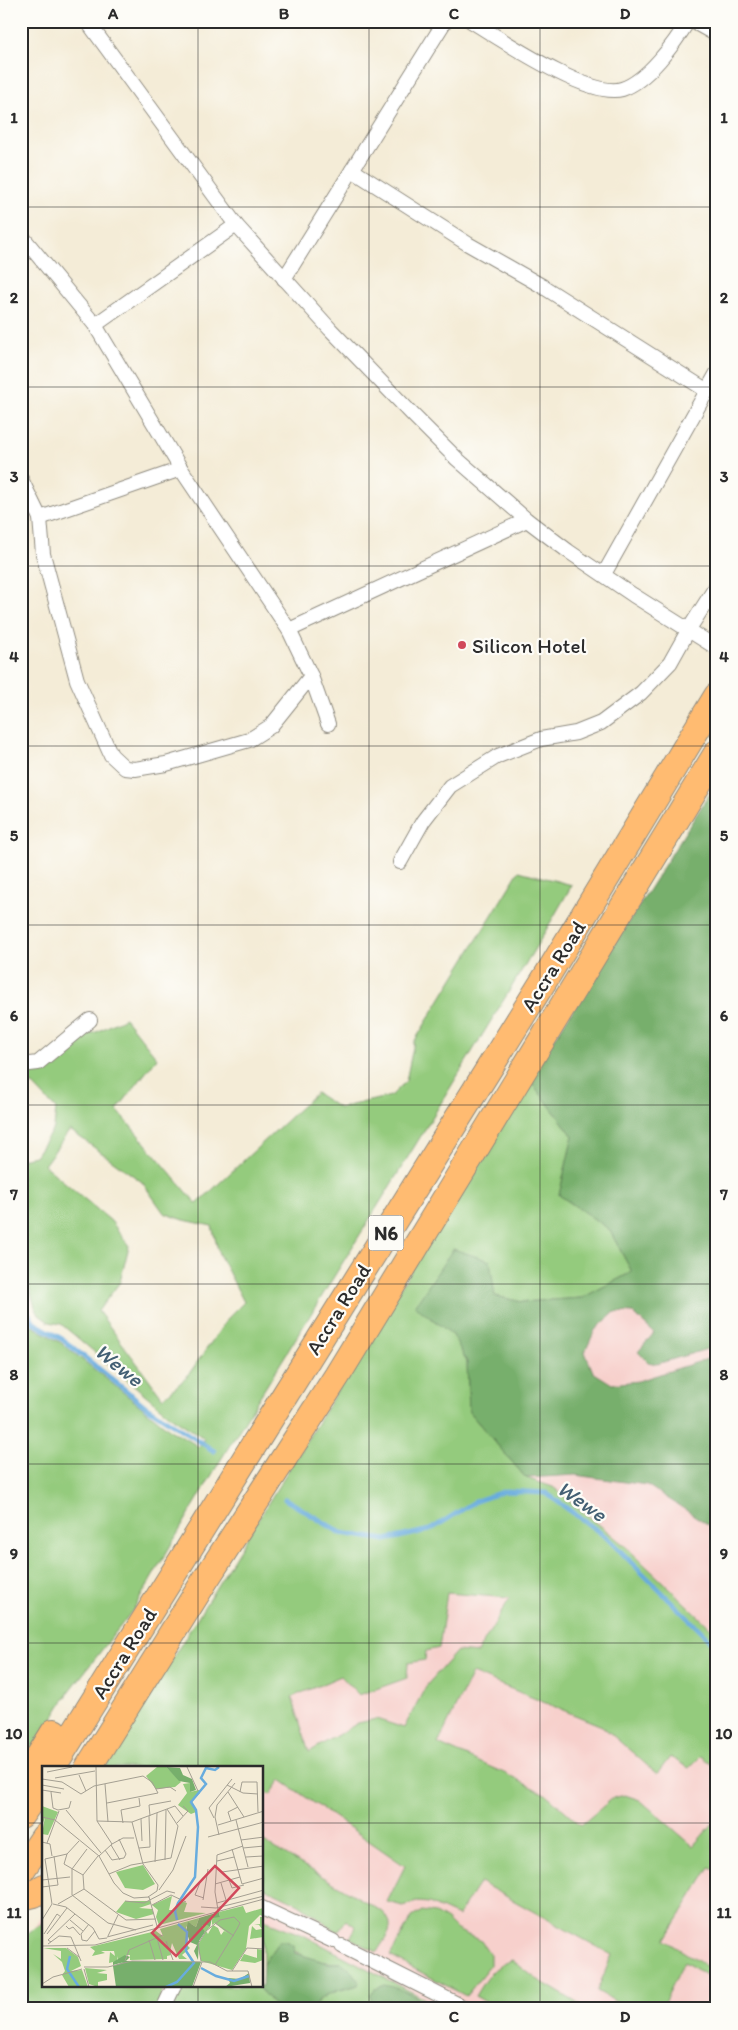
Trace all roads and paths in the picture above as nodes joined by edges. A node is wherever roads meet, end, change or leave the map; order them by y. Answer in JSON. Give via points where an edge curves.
{"nodes":[{"id":1,"x":87,"y":21,"type":"edge"},
{"id":2,"x":445,"y":21,"type":"edge"},
{"id":3,"x":471,"y":21,"type":"edge"},
{"id":4,"x":688,"y":21,"type":"edge"},
{"id":5,"x":692,"y":21,"type":"edge"},
{"id":6,"x":717,"y":35,"type":"edge"},
{"id":7,"x":352,"y":170,"type":"junction"},
{"id":8,"x":236,"y":225,"type":"junction"},
{"id":9,"x":21,"y":235,"type":"edge"},
{"id":10,"x":284,"y":279,"type":"junction"},
{"id":11,"x":95,"y":325,"type":"junction"},
{"id":12,"x":717,"y":373,"type":"edge"},
{"id":13,"x":706,"y":390,"type":"junction"},
{"id":14,"x":181,"y":469,"type":"junction"},
{"id":15,"x":21,"y":479,"type":"edge"},
{"id":16,"x":40,"y":518,"type":"junction"},
{"id":17,"x":527,"y":520,"type":"junction"},
{"id":18,"x":604,"y":574,"type":"junction"},
{"id":19,"x":717,"y":585,"type":"edge"},
{"id":20,"x":689,"y":629,"type":"junction"},
{"id":21,"x":289,"y":630,"type":"junction"},
{"id":22,"x":717,"y":648,"type":"edge"},
{"id":23,"x":312,"y":676,"type":"junction"},
{"id":24,"x":717,"y":696,"type":"edge"},
{"id":25,"x":328,"y":724,"type":"dead end"},
{"id":26,"x":717,"y":753,"type":"edge"},
{"id":27,"x":400,"y":862,"type":"dead end"},
{"id":28,"x":90,"y":1020,"type":"dead end"},
{"id":29,"x":21,"y":1065,"type":"edge"},
{"id":30,"x":144,"y":1621,"type":"junction"},
{"id":31,"x":47,"y":1766,"type":"edge"},
{"id":32,"x":52,"y":1766,"type":"edge"},
{"id":33,"x":89,"y":1766,"type":"edge"},
{"id":34,"x":42,"y":1776,"type":"edge"},
{"id":35,"x":42,"y":1782,"type":"edge"},
{"id":36,"x":34,"y":1795,"type":"edge"},
{"id":37,"x":42,"y":1840,"type":"edge"},
{"id":38,"x":21,"y":1871,"type":"edge"},
{"id":39,"x":264,"y":1909,"type":"edge"},
{"id":40,"x":173,"y":1988,"type":"edge"},
{"id":41,"x":162,"y":2009,"type":"edge"},
{"id":42,"x":466,"y":2009,"type":"edge"}],
"edges":[{"from":1,"to":8,"type":"street"},
{"from":2,"to":7,"type":"street"},
{"from":3,"to":4,"type":"street","via":[[559,74],[595,88],[621,89],[645,76]]},
{"from":5,"to":6,"type":"street"},
{"from":7,"to":10,"type":"street"},
{"from":7,"to":13,"type":"street"},
{"from":8,"to":10,"type":"street"},
{"from":8,"to":11,"type":"street"},
{"from":9,"to":11,"type":"street"},
{"from":10,"to":17,"type":"street","via":[[457,459]]},
{"from":11,"to":14,"type":"street"},
{"from":12,"to":13,"type":"street"},
{"from":13,"to":18,"type":"street"},
{"from":14,"to":16,"type":"street"},
{"from":14,"to":21,"type":"street"},
{"from":15,"to":16,"type":"street"},
{"from":16,"to":23,"type":"street","via":[[43,554],[77,680],[111,755],[125,768],[166,764],[249,740],[271,726]]},
{"from":17,"to":18,"type":"street"},
{"from":17,"to":21,"type":"street"},
{"from":18,"to":20,"type":"street"},
{"from":19,"to":20,"type":"street"},
{"from":20,"to":22,"type":"street"},
{"from":20,"to":27,"type":"street","via":[[670,663],[640,693],[601,723],[576,733],[541,739],[506,753],[450,786],[423,822]]},
{"from":21,"to":23,"type":"street"},
{"from":23,"to":25,"type":"street"},
{"from":24,"to":30,"type":"highway","name":"Accra Road","number":"N6","via":[[543,982]]},
{"from":26,"to":33,"type":"highway","name":"Accra Road","number":"N6","via":[[337,1376]]},
{"from":28,"to":29,"type":"street","via":[[38,1063]]},
{"from":30,"to":31,"type":"highway","via":[[78,1693]]},
{"from":30,"to":32,"type":"highway","name":"Accra Road","number":"N6"},
{"from":34,"to":36,"type":"highway"},
{"from":35,"to":36,"type":"highway","name":"Accra Road","number":"N6"},
{"from":37,"to":38,"type":"highway"},
{"from":39,"to":42,"type":"street"},
{"from":40,"to":41,"type":"street"}]}
